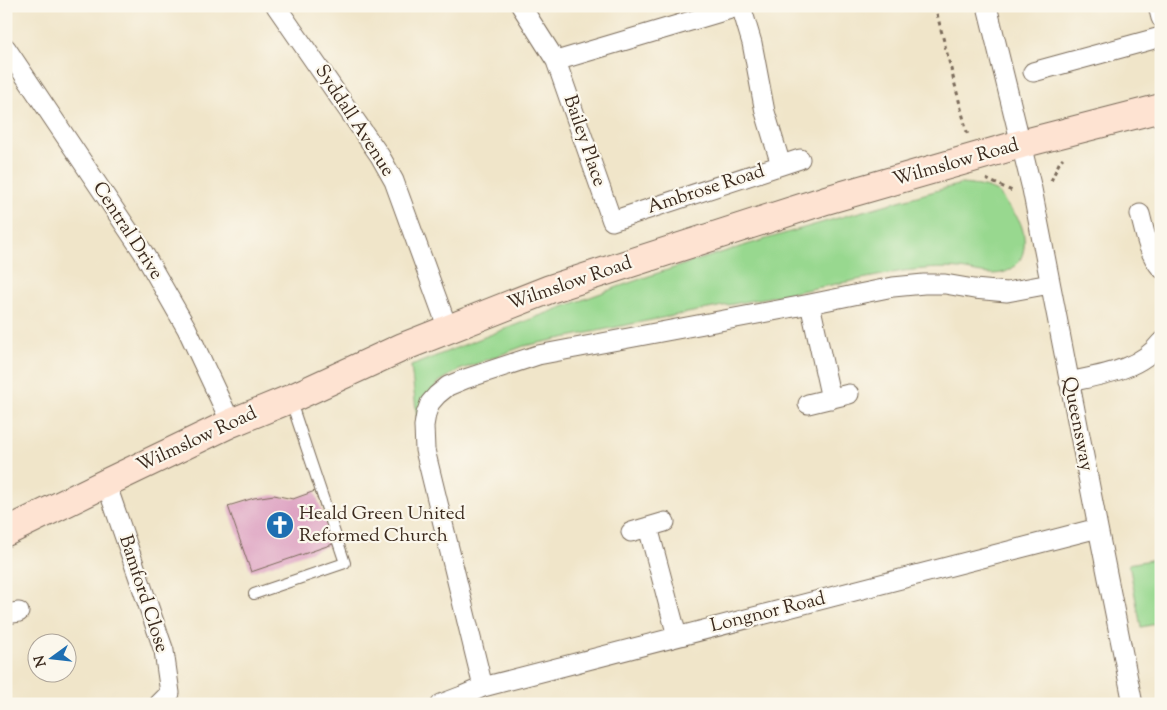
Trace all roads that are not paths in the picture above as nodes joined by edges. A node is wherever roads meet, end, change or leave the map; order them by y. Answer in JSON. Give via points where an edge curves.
{"nodes":[{"id":1,"x":276,"y":6,"type":"edge"},
{"id":2,"x":521,"y":6,"type":"edge"},
{"id":3,"x":741,"y":6,"type":"edge"},
{"id":4,"x":987,"y":6,"type":"edge"},
{"id":5,"x":1158,"y":6,"type":"edge"},
{"id":6,"x":1161,"y":18,"type":"edge"},
{"id":7,"x":1161,"y":37,"type":"edge"},
{"id":8,"x":6,"y":48,"type":"edge"},
{"id":9,"x":556,"y":61,"type":"junction"},
{"id":10,"x":1033,"y":72,"type":"dead end"},
{"id":11,"x":1161,"y":108,"type":"edge"},
{"id":12,"x":1021,"y":144,"type":"junction"},
{"id":13,"x":800,"y":159,"type":"dead end"},
{"id":14,"x":781,"y":165,"type":"junction"},
{"id":15,"x":1140,"y":214,"type":"dead end"},
{"id":16,"x":612,"y":221,"type":"joint"},
{"id":17,"x":1161,"y":268,"type":"edge"},
{"id":18,"x":1050,"y":284,"type":"junction"},
{"id":19,"x":810,"y":304,"type":"junction"},
{"id":20,"x":448,"y":329,"type":"junction"},
{"id":21,"x":1159,"y":347,"type":"edge"},
{"id":22,"x":1069,"y":382,"type":"junction"},
{"id":23,"x":849,"y":394,"type":"dead end"},
{"id":24,"x":290,"y":399,"type":"junction"},
{"id":25,"x":831,"y":399,"type":"junction"},
{"id":26,"x":808,"y":404,"type":"dead end"},
{"id":27,"x":231,"y":423,"type":"junction"},
{"id":28,"x":106,"y":483,"type":"junction"},
{"id":29,"x":648,"y":527,"type":"dead end"},
{"id":30,"x":1098,"y":528,"type":"junction"},
{"id":31,"x":6,"y":532,"type":"edge"},
{"id":32,"x":254,"y":594,"type":"dead end"},
{"id":33,"x":677,"y":636,"type":"junction"},
{"id":34,"x":484,"y":687,"type":"junction"},
{"id":35,"x":159,"y":704,"type":"edge"},
{"id":36,"x":441,"y":704,"type":"edge"},
{"id":37,"x":1133,"y":704,"type":"edge"}],
"edges":[{"from":1,"to":20,"type":"street","name":"Syddall Avenue","via":[[394,181]]},
{"from":2,"to":9,"type":"street","name":"Bailey Place"},
{"from":3,"to":9,"type":"street"},
{"from":3,"to":14,"type":"street","via":[[752,43],[765,112]]},
{"from":4,"to":12,"type":"street","name":"Queensway"},
{"from":5,"to":6,"type":"street"},
{"from":7,"to":10,"type":"street"},
{"from":8,"to":27,"type":"street","name":"Central Drive","via":[[143,252],[187,329]]},
{"from":9,"to":16,"type":"street","name":"Bailey Place"},
{"from":11,"to":12,"type":"main road","name":"Wilmslow Road"},
{"from":12,"to":18,"type":"street","name":"Queensway"},
{"from":12,"to":20,"type":"main road","name":"Wilmslow Road","via":[[826,200],[550,289]]},
{"from":13,"to":14,"type":"street","name":"Ambrose Road"},
{"from":14,"to":16,"type":"street","name":"Ambrose Road"},
{"from":15,"to":17,"type":"street","via":[[1150,251]]},
{"from":18,"to":19,"type":"street","via":[[1007,292],[924,284]]},
{"from":18,"to":22,"type":"street","name":"Queensway"},
{"from":19,"to":25,"type":"street"},
{"from":19,"to":34,"type":"street","via":[[538,355],[448,386],[437,394],[426,414],[425,450]]},
{"from":20,"to":24,"type":"main road","name":"Wilmslow Road"},
{"from":21,"to":22,"type":"street","via":[[1115,371]]},
{"from":22,"to":30,"type":"street","name":"Queensway"},
{"from":23,"to":25,"type":"street"},
{"from":24,"to":27,"type":"main road","name":"Wilmslow Road"},
{"from":24,"to":32,"type":"lane","via":[[345,563]]},
{"from":25,"to":26,"type":"street"},
{"from":27,"to":28,"type":"main road","name":"Wilmslow Road"},
{"from":28,"to":31,"type":"main road","name":"Wilmslow Road"},
{"from":28,"to":35,"type":"street","name":"Bamford Close","via":[[164,651],[170,693]]},
{"from":29,"to":33,"type":"street"},
{"from":30,"to":33,"type":"street","name":"Longnor Road"},
{"from":30,"to":37,"type":"street","name":"Queensway"},
{"from":33,"to":34,"type":"street","name":"Longnor Road"},
{"from":34,"to":36,"type":"street","name":"Longnor Road"}]}
